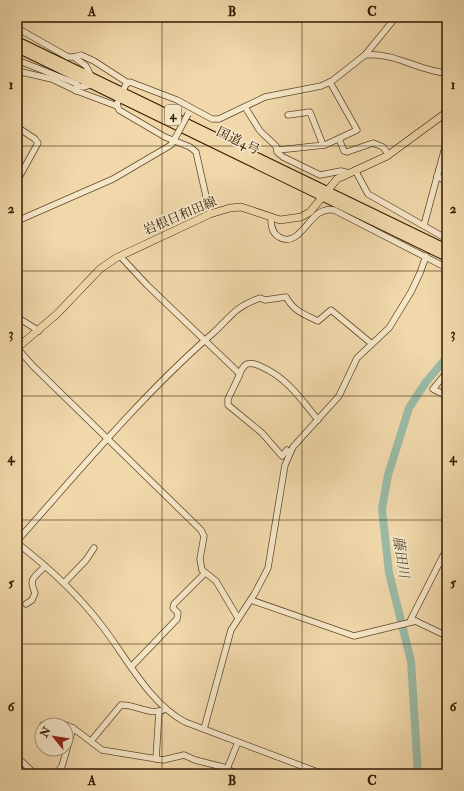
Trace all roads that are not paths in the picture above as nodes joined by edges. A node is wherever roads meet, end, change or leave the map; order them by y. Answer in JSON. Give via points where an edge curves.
{"nodes":[{"id":1,"x":396,"y":17,"type":"edge"},
{"id":2,"x":17,"y":28,"type":"edge"},
{"id":3,"x":17,"y":41,"type":"edge"},
{"id":4,"x":17,"y":48,"type":"edge"},
{"id":5,"x":365,"y":55,"type":"junction"},
{"id":6,"x":74,"y":58,"type":"junction"},
{"id":7,"x":17,"y":60,"type":"edge"},
{"id":8,"x":17,"y":70,"type":"edge"},
{"id":9,"x":447,"y":73,"type":"edge"},
{"id":10,"x":92,"y":80,"type":"junction"},
{"id":11,"x":330,"y":82,"type":"junction"},
{"id":12,"x":128,"y":83,"type":"junction"},
{"id":13,"x":77,"y":88,"type":"junction"},
{"id":14,"x":121,"y":94,"type":"junction"},
{"id":15,"x":117,"y":106,"type":"junction"},
{"id":16,"x":192,"y":107,"type":"junction"},
{"id":17,"x":245,"y":107,"type":"junction"},
{"id":18,"x":447,"y":112,"type":"edge"},
{"id":19,"x":288,"y":115,"type":"dead end"},
{"id":20,"x":17,"y":127,"type":"edge"},
{"id":21,"x":339,"y":139,"type":"junction"},
{"id":22,"x":447,"y":140,"type":"edge"},
{"id":23,"x":174,"y":142,"type":"junction"},
{"id":24,"x":323,"y":145,"type":"junction"},
{"id":25,"x":278,"y":150,"type":"junction"},
{"id":26,"x":389,"y":155,"type":"junction"},
{"id":27,"x":447,"y":165,"type":"edge"},
{"id":28,"x":352,"y":171,"type":"junction"},
{"id":29,"x":438,"y":173,"type":"junction"},
{"id":30,"x":17,"y":182,"type":"edge"},
{"id":31,"x":447,"y":182,"type":"edge"},
{"id":32,"x":325,"y":194,"type":"junction"},
{"id":33,"x":210,"y":214,"type":"junction"},
{"id":34,"x":271,"y":218,"type":"junction"},
{"id":35,"x":17,"y":220,"type":"edge"},
{"id":36,"x":424,"y":224,"type":"junction"},
{"id":37,"x":447,"y":239,"type":"edge"},
{"id":38,"x":447,"y":249,"type":"edge"},
{"id":39,"x":120,"y":256,"type":"junction"},
{"id":40,"x":426,"y":256,"type":"junction"},
{"id":41,"x":447,"y":257,"type":"edge"},
{"id":42,"x":447,"y":268,"type":"edge"},
{"id":43,"x":17,"y":316,"type":"edge"},
{"id":44,"x":39,"y":331,"type":"junction"},
{"id":45,"x":204,"y":340,"type":"junction"},
{"id":46,"x":372,"y":344,"type":"junction"},
{"id":47,"x":17,"y":348,"type":"edge"},
{"id":48,"x":447,"y":372,"type":"edge"},
{"id":49,"x":239,"y":374,"type":"junction"},
{"id":50,"x":447,"y":396,"type":"edge"},
{"id":51,"x":318,"y":420,"type":"junction"},
{"id":52,"x":108,"y":439,"type":"junction"},
{"id":53,"x":289,"y":454,"type":"junction"},
{"id":54,"x":17,"y":542,"type":"edge"},
{"id":55,"x":94,"y":548,"type":"dead end"},
{"id":56,"x":447,"y":548,"type":"edge"},
{"id":57,"x":46,"y":566,"type":"junction"},
{"id":58,"x":205,"y":573,"type":"junction"},
{"id":59,"x":64,"y":583,"type":"junction"},
{"id":60,"x":251,"y":600,"type":"junction"},
{"id":61,"x":26,"y":604,"type":"dead end"},
{"id":62,"x":238,"y":618,"type":"junction"},
{"id":63,"x":416,"y":621,"type":"junction"},
{"id":64,"x":447,"y":636,"type":"edge"},
{"id":65,"x":132,"y":666,"type":"junction"},
{"id":66,"x":165,"y":709,"type":"junction"},
{"id":67,"x":159,"y":711,"type":"junction"},
{"id":68,"x":74,"y":729,"type":"edge"},
{"id":69,"x":204,"y":729,"type":"junction"},
{"id":70,"x":91,"y":741,"type":"junction"},
{"id":71,"x":238,"y":742,"type":"junction"},
{"id":72,"x":17,"y":757,"type":"edge"},
{"id":73,"x":65,"y":757,"type":"edge"},
{"id":74,"x":156,"y":759,"type":"junction"},
{"id":75,"x":227,"y":769,"type":"junction"},
{"id":76,"x":306,"y":771,"type":"edge"},
{"id":77,"x":35,"y":774,"type":"edge"},
{"id":78,"x":56,"y":774,"type":"edge"},
{"id":79,"x":236,"y":774,"type":"edge"},
{"id":80,"x":323,"y":774,"type":"edge"}],
"edges":[{"from":1,"to":5,"type":"street"},
{"from":2,"to":6,"type":"street"},
{"from":3,"to":10,"type":"highway","name":"国道4号","number":"4"},
{"from":4,"to":10,"type":"highway","name":"国道4号","number":"4"},
{"from":5,"to":9,"type":"street","via":[[390,56],[429,71]]},
{"from":5,"to":11,"type":"street"},
{"from":6,"to":10,"type":"street","via":[[86,66]]},
{"from":6,"to":12,"type":"street","via":[[80,55],[94,61]]},
{"from":7,"to":13,"type":"street","via":[[58,75]]},
{"from":8,"to":13,"type":"street"},
{"from":10,"to":13,"type":"street","via":[[84,87]]},
{"from":10,"to":14,"type":"highway","name":"国道4号","number":"4"},
{"from":11,"to":17,"type":"street","via":[[265,97]]},
{"from":11,"to":21,"type":"street","via":[[357,127],[357,130]]},
{"from":12,"to":14,"type":"street"},
{"from":12,"to":16,"type":"street"},
{"from":13,"to":15,"type":"street"},
{"from":14,"to":15,"type":"street"},
{"from":14,"to":32,"type":"highway","name":"国道4号","number":"4"},
{"from":15,"to":23,"type":"street","via":[[119,110]]},
{"from":16,"to":17,"type":"street","via":[[215,120]]},
{"from":16,"to":23,"type":"street","bridge":true},
{"from":17,"to":25,"type":"street","via":[[256,126]]},
{"from":18,"to":26,"type":"main road","name":"岩根日和田線"},
{"from":19,"to":24,"type":"street","via":[[310,112]]},
{"from":20,"to":30,"type":"street","via":[[35,138],[38,143]]},
{"from":21,"to":24,"type":"street"},
{"from":21,"to":26,"type":"street","via":[[346,152],[373,142],[383,147]]},
{"from":22,"to":29,"type":"street"},
{"from":23,"to":33,"type":"street","via":[[190,147],[196,152]]},
{"from":23,"to":35,"type":"street","via":[[112,179]]},
{"from":24,"to":25,"type":"street"},
{"from":25,"to":28,"type":"street","via":[[283,157],[320,175]]},
{"from":26,"to":28,"type":"main road","name":"岩根日和田線"},
{"from":27,"to":29,"type":"street"},
{"from":28,"to":32,"type":"main road","name":"岩根日和田線","via":[[337,179]]},
{"from":28,"to":36,"type":"street","via":[[368,194]]},
{"from":29,"to":31,"type":"street"},
{"from":29,"to":36,"type":"street"},
{"from":32,"to":34,"type":"main road","name":"岩根日和田線","via":[[310,212],[301,217],[288,220]]},
{"from":32,"to":38,"type":"highway","name":"国道4号","number":"4"},
{"from":32,"to":41,"type":"highway","name":"国道4号","number":"4"},
{"from":33,"to":34,"type":"main road","name":"岩根日和田線","via":[[241,207]]},
{"from":33,"to":39,"type":"main road","name":"岩根日和田線"},
{"from":34,"to":40,"type":"street","via":[[271,228],[275,235],[288,240],[298,235],[320,212],[330,209]]},
{"from":36,"to":37,"type":"street"},
{"from":39,"to":44,"type":"main road","name":"岩根日和田線","via":[[95,273]]},
{"from":39,"to":45,"type":"street"},
{"from":40,"to":42,"type":"street"},
{"from":40,"to":46,"type":"street","via":[[411,292],[389,328]]},
{"from":43,"to":44,"type":"street"},
{"from":44,"to":47,"type":"main road","name":"岩根日和田線"},
{"from":45,"to":46,"type":"street","via":[[242,306],[260,298],[265,300],[286,297],[290,305],[301,314],[318,321],[333,311]]},
{"from":45,"to":49,"type":"street"},
{"from":45,"to":52,"type":"street"},
{"from":46,"to":51,"type":"street","via":[[357,358],[339,396]]},
{"from":47,"to":52,"type":"street","via":[[32,366]]},
{"from":48,"to":50,"type":"street","via":[[433,389]]},
{"from":49,"to":51,"type":"street","via":[[250,364],[277,374],[291,386]]},
{"from":49,"to":53,"type":"street","via":[[228,399],[228,405],[262,433],[282,456],[287,450]]},
{"from":51,"to":53,"type":"street"},
{"from":52,"to":54,"type":"street"},
{"from":52,"to":58,"type":"street","via":[[202,530],[204,536],[201,545],[201,565]]},
{"from":53,"to":60,"type":"street","via":[[285,465],[270,561]]},
{"from":54,"to":57,"type":"street"},
{"from":55,"to":59,"type":"street"},
{"from":56,"to":63,"type":"street","via":[[411,617]]},
{"from":57,"to":59,"type":"street"},
{"from":57,"to":61,"type":"street","via":[[32,581],[31,585],[36,593]]},
{"from":58,"to":62,"type":"street","via":[[216,581]]},
{"from":58,"to":65,"type":"street","via":[[174,604],[178,613],[177,619]]},
{"from":59,"to":65,"type":"street","via":[[102,626]]},
{"from":60,"to":62,"type":"street"},
{"from":60,"to":63,"type":"street","via":[[351,635],[362,636]]},
{"from":62,"to":69,"type":"street","via":[[227,642]]},
{"from":63,"to":64,"type":"street"},
{"from":65,"to":66,"type":"street"},
{"from":66,"to":67,"type":"street"},
{"from":66,"to":69,"type":"street","via":[[185,722]]},
{"from":67,"to":70,"type":"street","via":[[121,705]]},
{"from":67,"to":74,"type":"street"},
{"from":68,"to":70,"type":"street"},
{"from":69,"to":71,"type":"street"},
{"from":70,"to":74,"type":"street","via":[[102,750]]},
{"from":71,"to":75,"type":"street"},
{"from":71,"to":76,"type":"street"},
{"from":72,"to":77,"type":"street"},
{"from":73,"to":78,"type":"street"},
{"from":74,"to":75,"type":"street","via":[[166,760],[184,755]]},
{"from":75,"to":79,"type":"street"},
{"from":76,"to":80,"type":"street"}]}
